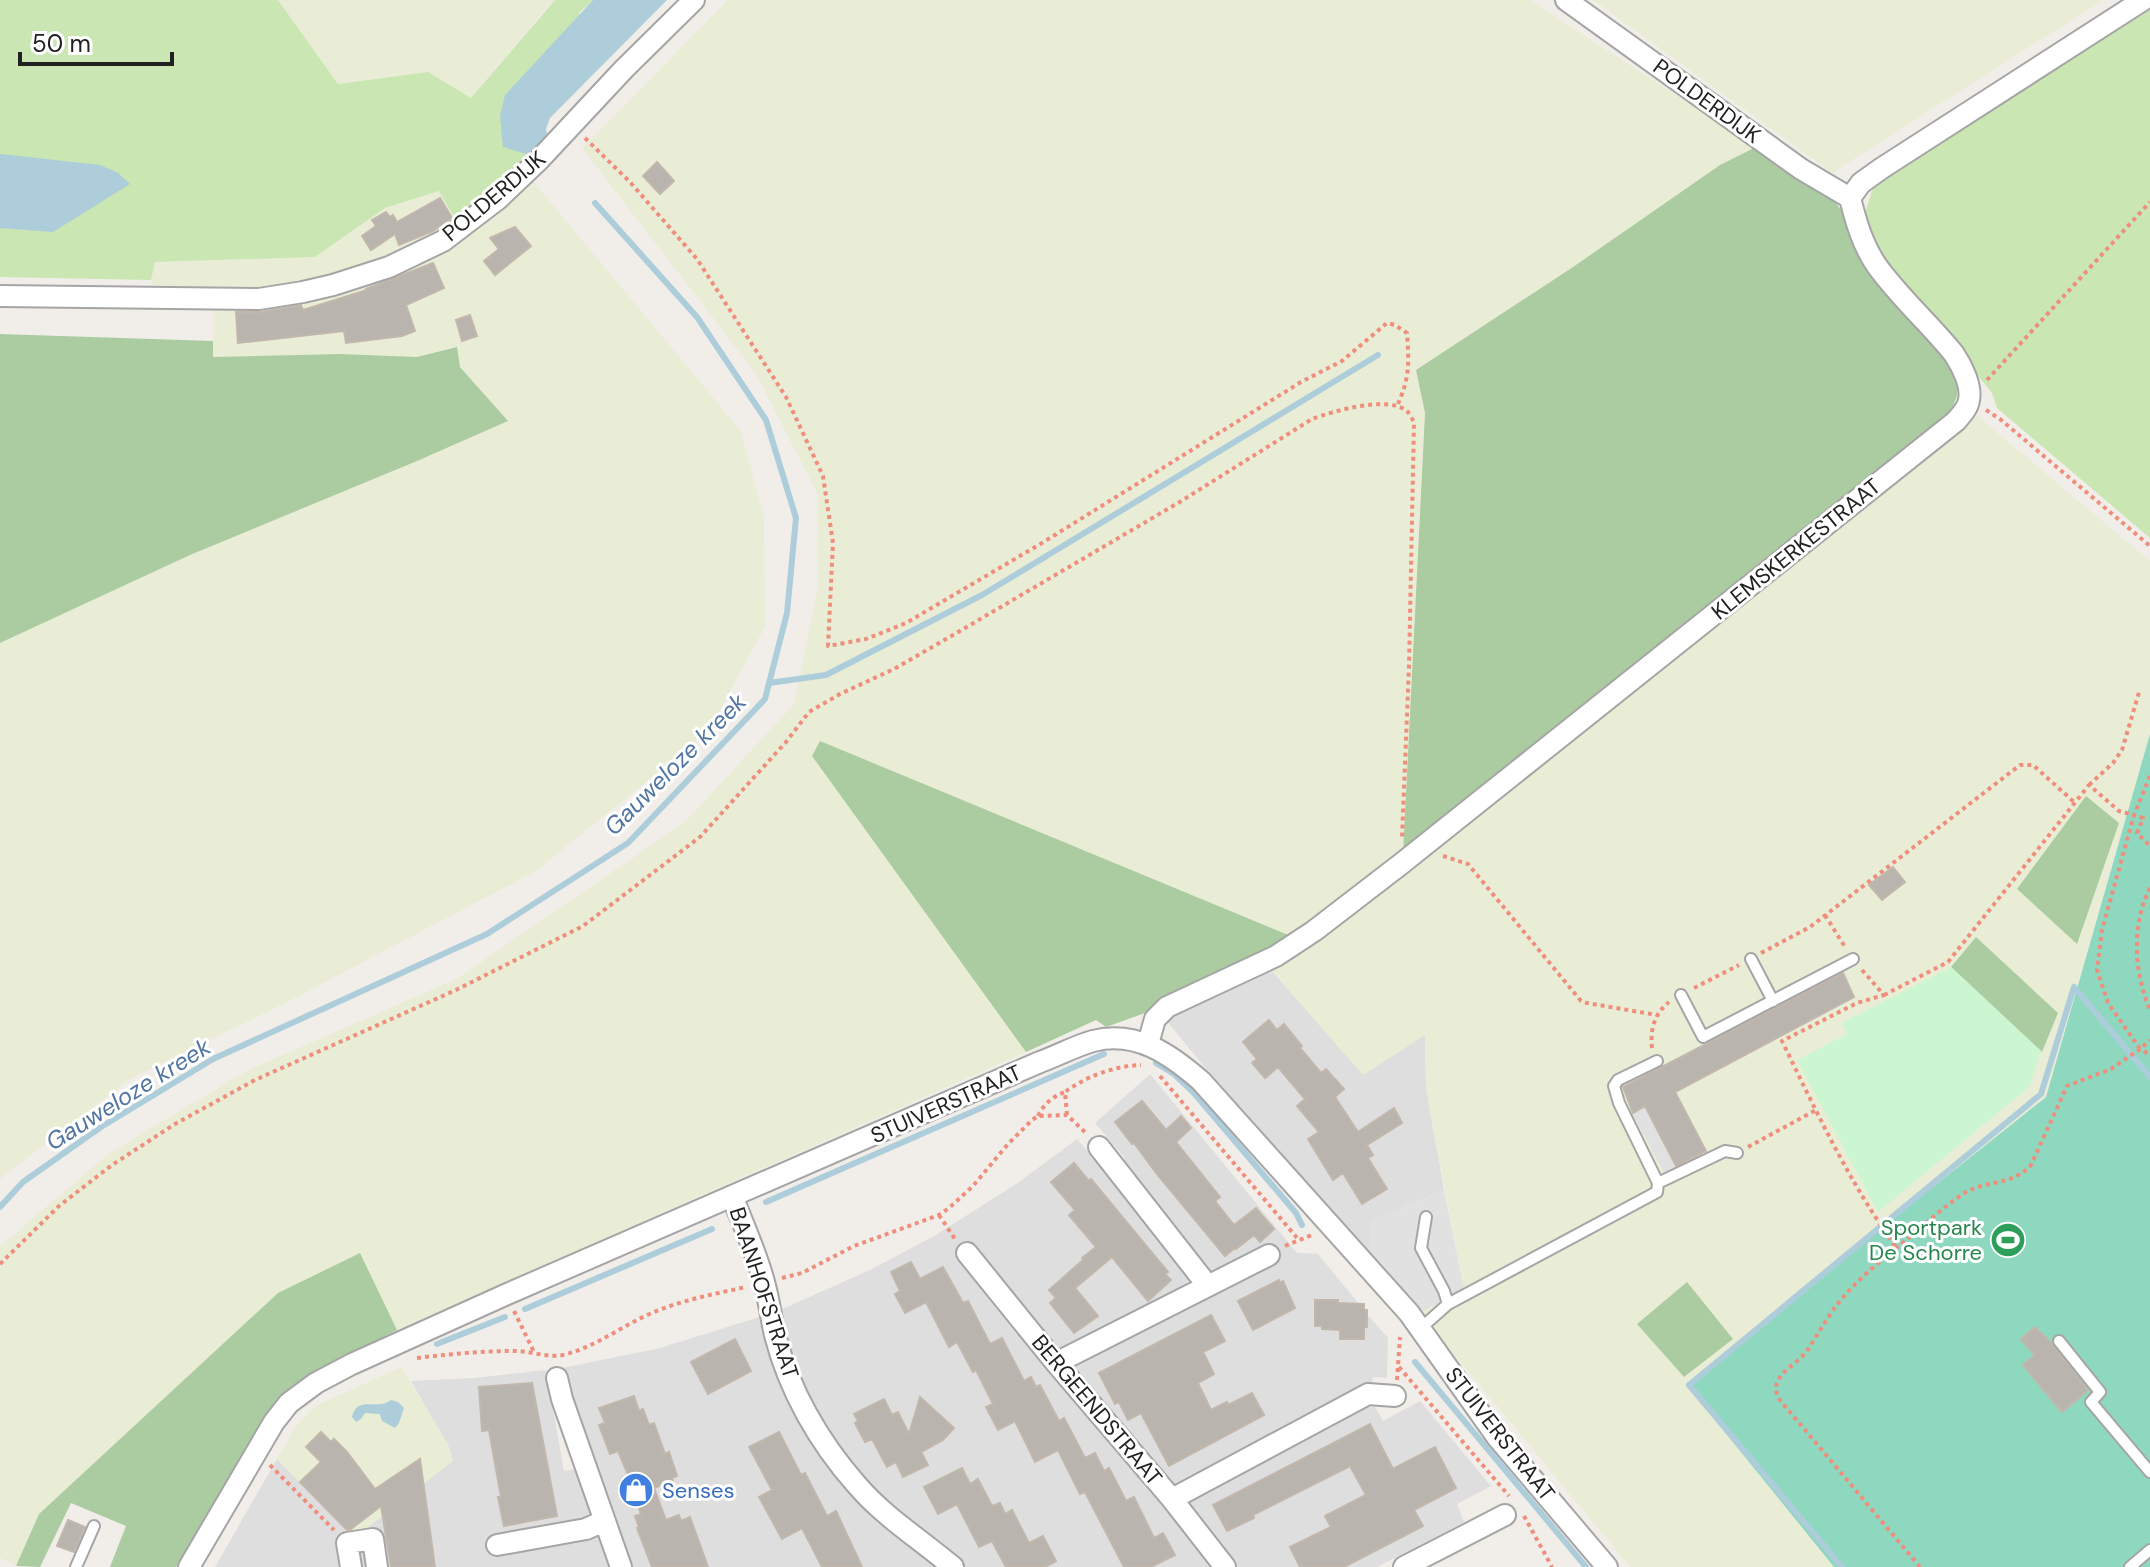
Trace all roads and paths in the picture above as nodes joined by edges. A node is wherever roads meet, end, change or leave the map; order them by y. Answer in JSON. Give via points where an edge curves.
{"nodes":[{"id":1,"x":694,"y":0,"type":"edge"},
{"id":2,"x":1566,"y":0,"type":"edge"},
{"id":3,"x":2143,"y":0,"type":"edge"},
{"id":4,"x":571,"y":126,"type":"junction"},
{"id":5,"x":1850,"y":198,"type":"junction"},
{"id":6,"x":2150,"y":202,"type":"edge"},
{"id":7,"x":0,"y":296,"type":"edge"},
{"id":8,"x":1970,"y":399,"type":"junction"},
{"id":9,"x":1397,"y":406,"type":"junction"},
{"id":10,"x":2150,"y":546,"type":"edge"},
{"id":11,"x":2140,"y":689,"type":"dead end"},
{"id":12,"x":2150,"y":776,"type":"edge"},
{"id":13,"x":2089,"y":785,"type":"junction"},
{"id":14,"x":2074,"y":802,"type":"junction"},
{"id":15,"x":2134,"y":815,"type":"junction"},
{"id":16,"x":2150,"y":846,"type":"edge"},
{"id":17,"x":1453,"y":859,"type":"dead end"},
{"id":18,"x":1401,"y":864,"type":"junction"},
{"id":19,"x":2150,"y":888,"type":"edge"},
{"id":20,"x":1751,"y":959,"type":"dead end"},
{"id":21,"x":1853,"y":959,"type":"junction"},
{"id":22,"x":1681,"y":995,"type":"dead end"},
{"id":23,"x":1884,"y":995,"type":"junction"},
{"id":24,"x":1773,"y":1001,"type":"junction"},
{"id":25,"x":2150,"y":1010,"type":"edge"},
{"id":26,"x":2150,"y":1040,"type":"edge"},
{"id":27,"x":1148,"y":1044,"type":"junction"},
{"id":28,"x":2139,"y":1050,"type":"junction"},
{"id":29,"x":2150,"y":1055,"type":"edge"},
{"id":30,"x":1657,"y":1061,"type":"joint"},
{"id":31,"x":1142,"y":1065,"type":"junction"},
{"id":32,"x":1065,"y":1092,"type":"junction"},
{"id":33,"x":1816,"y":1110,"type":"junction"},
{"id":34,"x":1067,"y":1115,"type":"junction"},
{"id":35,"x":1038,"y":1116,"type":"junction"},
{"id":36,"x":1099,"y":1147,"type":"joint"},
{"id":37,"x":1737,"y":1153,"type":"joint"},
{"id":38,"x":1658,"y":1183,"type":"junction"},
{"id":39,"x":732,"y":1196,"type":"junction"},
{"id":40,"x":939,"y":1215,"type":"junction"},
{"id":41,"x":1426,"y":1217,"type":"dead end"},
{"id":42,"x":1311,"y":1234,"type":"dead end"},
{"id":43,"x":1298,"y":1239,"type":"junction"},
{"id":44,"x":1896,"y":1247,"type":"junction"},
{"id":45,"x":967,"y":1253,"type":"joint"},
{"id":46,"x":1269,"y":1255,"type":"joint"},
{"id":47,"x":0,"y":1264,"type":"edge"},
{"id":48,"x":782,"y":1278,"type":"dead end"},
{"id":49,"x":1208,"y":1286,"type":"junction"},
{"id":50,"x":747,"y":1287,"type":"dead end"},
{"id":51,"x":505,"y":1295,"type":"junction"},
{"id":52,"x":1448,"y":1304,"type":"junction"},
{"id":53,"x":1421,"y":1328,"type":"junction"},
{"id":54,"x":1400,"y":1337,"type":"dead end"},
{"id":55,"x":2059,"y":1341,"type":"dead end"},
{"id":56,"x":534,"y":1352,"type":"junction"},
{"id":57,"x":413,"y":1358,"type":"dead end"},
{"id":58,"x":1056,"y":1363,"type":"junction"},
{"id":59,"x":557,"y":1378,"type":"dead end"},
{"id":60,"x":1395,"y":1396,"type":"dead end"},
{"id":61,"x":253,"y":1457,"type":"junction"},
{"id":62,"x":2150,"y":1472,"type":"edge"},
{"id":63,"x":1172,"y":1499,"type":"junction"},
{"id":64,"x":1512,"y":1507,"type":"junction"},
{"id":65,"x":604,"y":1521,"type":"junction"},
{"id":66,"x":94,"y":1526,"type":"dead end"},
{"id":67,"x":347,"y":1543,"type":"junction"},
{"id":68,"x":497,"y":1545,"type":"dead end"},
{"id":69,"x":2150,"y":1550,"type":"edge"},
{"id":70,"x":945,"y":1565,"type":"edge"},
{"id":71,"x":76,"y":1567,"type":"edge"},
{"id":72,"x":189,"y":1567,"type":"edge"},
{"id":73,"x":351,"y":1567,"type":"edge"},
{"id":74,"x":377,"y":1567,"type":"edge"},
{"id":75,"x":621,"y":1567,"type":"edge"},
{"id":76,"x":1225,"y":1567,"type":"edge"},
{"id":77,"x":1404,"y":1567,"type":"edge"},
{"id":78,"x":1552,"y":1567,"type":"edge"},
{"id":79,"x":1607,"y":1567,"type":"edge"},
{"id":80,"x":1920,"y":1567,"type":"edge"},
{"id":81,"x":2130,"y":1567,"type":"edge"}],
"edges":[{"from":1,"to":4,"type":"street","name":"POLDERDIJK"},
{"from":2,"to":5,"type":"street","name":"POLDERDIJK","via":[[1801,169]]},
{"from":3,"to":5,"type":"street","via":[[1882,168]]},
{"from":4,"to":7,"type":"street","name":"POLDERDIJK","via":[[498,199],[443,241],[389,267],[333,285],[259,299]]},
{"from":4,"to":9,"type":"path","via":[[630,182],[697,259],[786,397],[823,476],[833,543],[828,646],[866,639],[906,623],[1342,361],[1387,323],[1407,333],[1406,386]]},
{"from":5,"to":8,"type":"street","via":[[1863,243],[1896,291],[1954,355],[1965,373]]},
{"from":6,"to":8,"type":"path"},
{"from":8,"to":10,"type":"path"},
{"from":8,"to":18,"type":"street","name":"KLEMSKERKESTRAAT","via":[[1956,421]]},
{"from":9,"to":18,"type":"path","via":[[1414,422]]},
{"from":9,"to":47,"type":"path","via":[[1336,410],[1312,419],[948,638],[809,712],[700,837],[583,926],[255,1080],[175,1124],[59,1206]]},
{"from":11,"to":13,"type":"path","via":[[2122,750]]},
{"from":12,"to":15,"type":"path"},
{"from":13,"to":14,"type":"path"},
{"from":13,"to":15,"type":"path","via":[[2119,811]]},
{"from":14,"to":21,"type":"path","via":[[2033,765],[2020,765],[1825,915]]},
{"from":14,"to":23,"type":"path","via":[[1948,962]]},
{"from":15,"to":16,"type":"path","via":[[2143,818],[2137,833]]},
{"from":15,"to":28,"type":"path","via":[[2102,930],[2097,970],[2108,1003]]},
{"from":17,"to":30,"type":"path","via":[[1468,864],[1581,1001],[1657,1015],[1651,1039]]},
{"from":18,"to":27,"type":"street","name":"KLEMSKERKESTRAAT","via":[[1276,956],[1167,1007],[1155,1019]]},
{"from":19,"to":25,"type":"path","via":[[2137,952]]},
{"from":20,"to":24,"type":"lane"},
{"from":21,"to":23,"type":"path"},
{"from":21,"to":24,"type":"lane"},
{"from":22,"to":24,"type":"lane","via":[[1703,1037]]},
{"from":23,"to":33,"type":"path","via":[[1782,1041]]},
{"from":26,"to":28,"type":"path"},
{"from":27,"to":31,"type":"path"},
{"from":27,"to":39,"type":"street","name":"STUIVERSTRAAT","via":[[1119,1038],[1093,1041]]},
{"from":27,"to":53,"type":"street","name":"STUIVERSTRAAT","via":[[1201,1081]]},
{"from":28,"to":29,"type":"path"},
{"from":28,"to":44,"type":"path","via":[[2111,1069],[2067,1086],[2024,1173],[1960,1195]]},
{"from":30,"to":38,"type":"lane","via":[[1614,1086]]},
{"from":31,"to":32,"type":"path","via":[[1104,1072]]},
{"from":31,"to":43,"type":"path","via":[[1162,1078]]},
{"from":32,"to":34,"type":"path"},
{"from":32,"to":35,"type":"path"},
{"from":33,"to":37,"type":"path"},
{"from":33,"to":44,"type":"path"},
{"from":34,"to":35,"type":"path"},
{"from":34,"to":36,"type":"path"},
{"from":35,"to":40,"type":"path"},
{"from":36,"to":49,"type":"street"},
{"from":37,"to":38,"type":"lane","via":[[1725,1151]]},
{"from":38,"to":52,"type":"lane","via":[[1657,1192]]},
{"from":39,"to":51,"type":"street","name":"STUIVERSTRAAT"},
{"from":39,"to":70,"type":"street","name":"BAANHOFSTRAAT","via":[[755,1253],[787,1371],[816,1431],[877,1506]]},
{"from":40,"to":45,"type":"path"},
{"from":40,"to":48,"type":"path"},
{"from":41,"to":52,"type":"lane","via":[[1421,1248]]},
{"from":42,"to":43,"type":"path"},
{"from":43,"to":46,"type":"path"},
{"from":44,"to":80,"type":"path","via":[[1842,1299],[1805,1352],[1780,1375],[1775,1391]]},
{"from":45,"to":58,"type":"street","name":"BERGEENDSTRAAT"},
{"from":46,"to":49,"type":"street"},
{"from":49,"to":58,"type":"street"},
{"from":50,"to":56,"type":"path","via":[[654,1312],[578,1351],[554,1356]]},
{"from":51,"to":56,"type":"path"},
{"from":51,"to":61,"type":"street","name":"STUIVERSTRAAT","via":[[316,1383],[289,1403]]},
{"from":52,"to":53,"type":"lane"},
{"from":53,"to":79,"type":"street","name":"STUIVERSTRAAT","via":[[1497,1437]]},
{"from":54,"to":64,"type":"path","via":[[1399,1367]]},
{"from":55,"to":62,"type":"lane","via":[[2100,1392],[2091,1402]]},
{"from":56,"to":57,"type":"path"},
{"from":58,"to":63,"type":"street","name":"BERGEENDSTRAAT"},
{"from":59,"to":65,"type":"street"},
{"from":60,"to":63,"type":"street","via":[[1368,1394]]},
{"from":61,"to":67,"type":"path","via":[[269,1464]]},
{"from":61,"to":72,"type":"street","name":"STUIVERSTRAAT"},
{"from":63,"to":76,"type":"street","name":"BERGEENDSTRAAT"},
{"from":64,"to":77,"type":"street"},
{"from":64,"to":78,"type":"path"},
{"from":65,"to":68,"type":"street"},
{"from":65,"to":75,"type":"street"},
{"from":66,"to":71,"type":"lane"},
{"from":67,"to":73,"type":"street"},
{"from":67,"to":74,"type":"street","via":[[373,1539]]},
{"from":69,"to":81,"type":"lane"}]}
